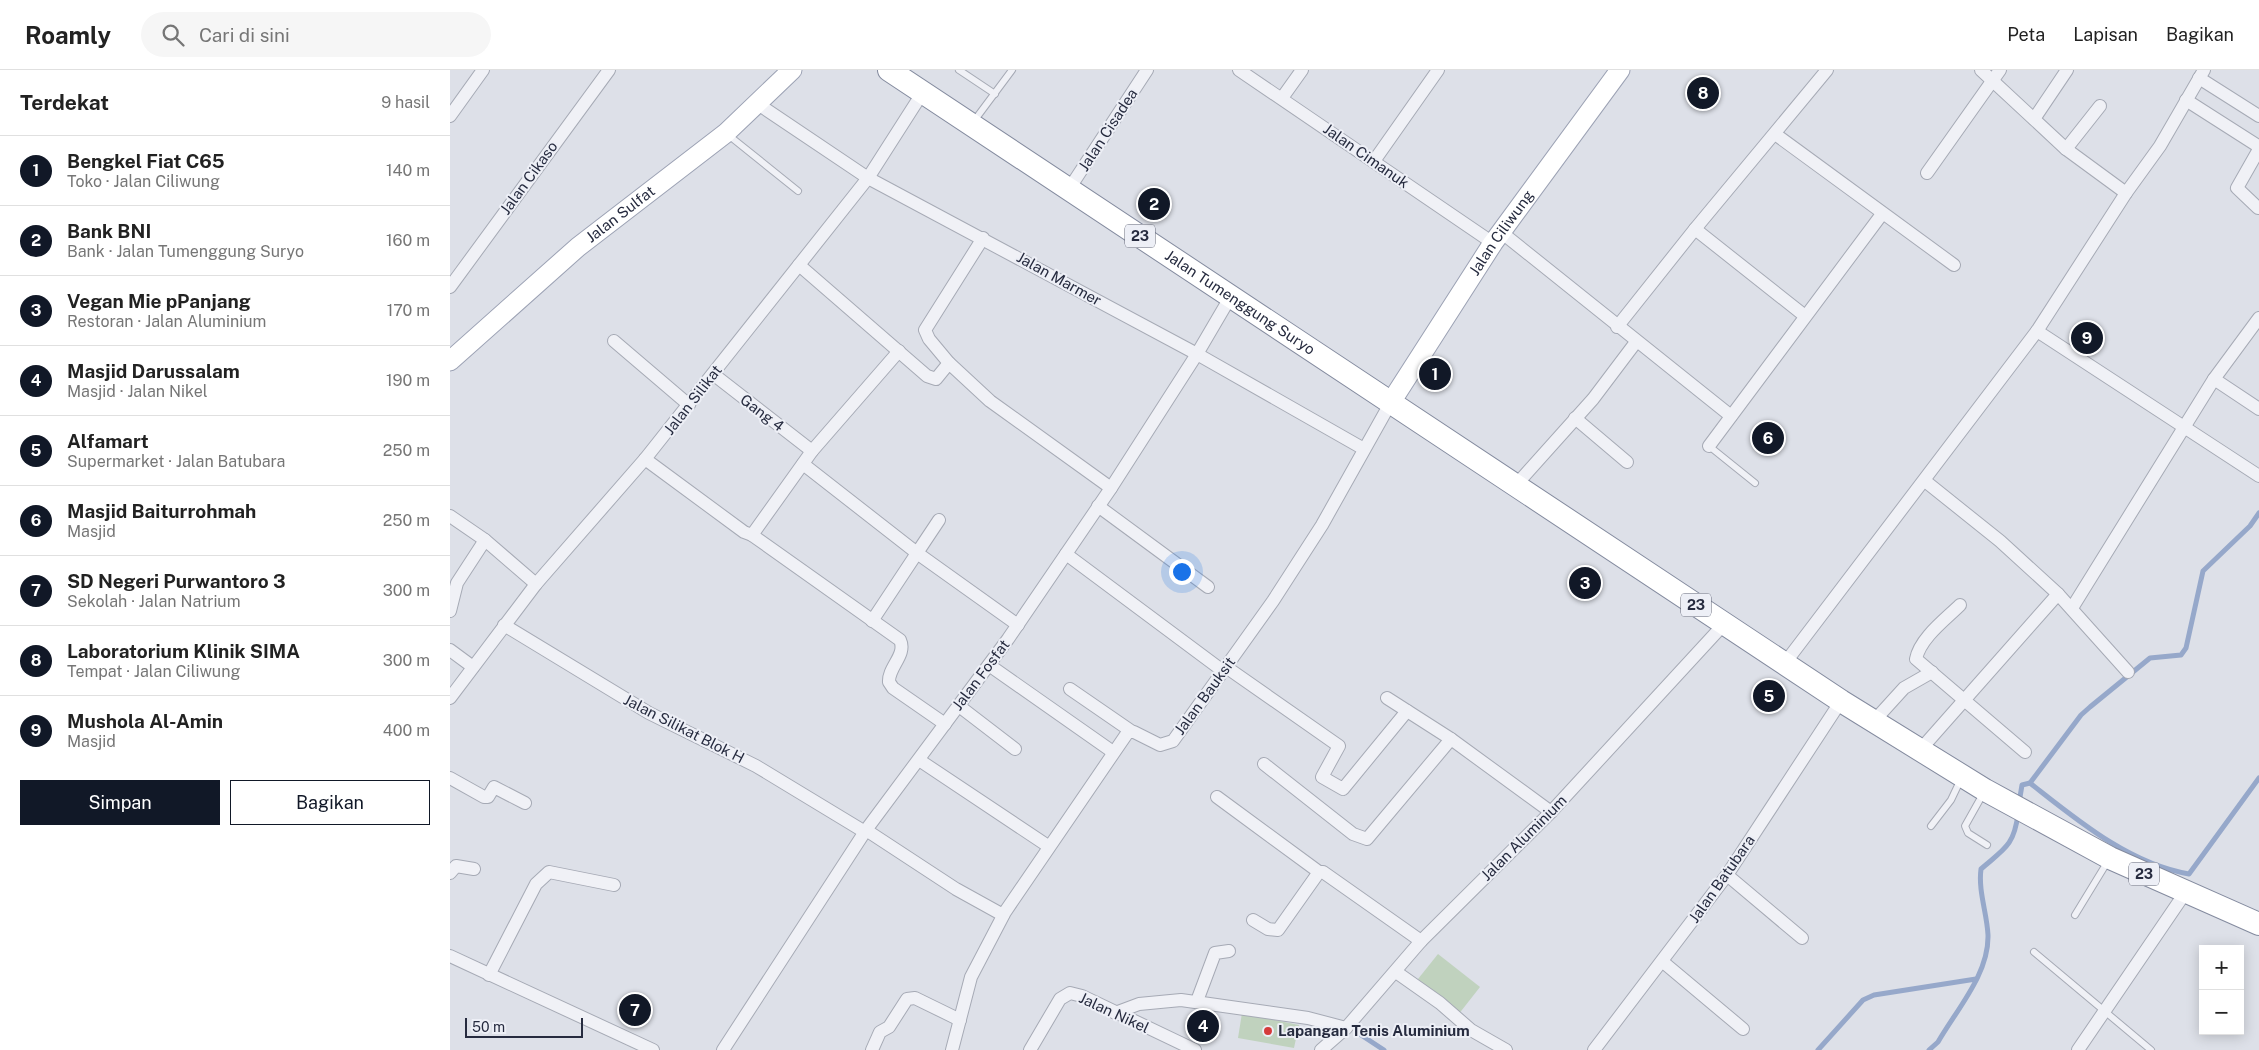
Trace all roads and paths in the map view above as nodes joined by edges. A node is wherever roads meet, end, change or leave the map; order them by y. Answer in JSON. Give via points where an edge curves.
{"nodes":[{"id":1,"x":483,"y":70,"type":"edge"},
{"id":2,"x":609,"y":70,"type":"edge"},
{"id":3,"x":792,"y":70,"type":"edge"},
{"id":4,"x":889,"y":70,"type":"edge"},
{"id":5,"x":959,"y":70,"type":"edge"},
{"id":6,"x":1012,"y":70,"type":"edge"},
{"id":7,"x":1147,"y":70,"type":"edge"},
{"id":8,"x":1239,"y":70,"type":"edge"},
{"id":9,"x":1302,"y":70,"type":"edge"},
{"id":10,"x":1438,"y":70,"type":"edge"},
{"id":11,"x":1620,"y":70,"type":"edge"},
{"id":12,"x":1827,"y":70,"type":"edge"},
{"id":13,"x":1981,"y":70,"type":"edge"},
{"id":14,"x":2067,"y":70,"type":"edge"},
{"id":15,"x":2202,"y":74,"type":"edge"},
{"id":16,"x":1996,"y":75,"type":"edge"},
{"id":17,"x":923,"y":92,"type":"junction"},
{"id":18,"x":995,"y":94,"type":"junction"},
{"id":19,"x":1282,"y":98,"type":"junction"},
{"id":20,"x":2186,"y":100,"type":"junction"},
{"id":21,"x":758,"y":104,"type":"junction"},
{"id":22,"x":2100,"y":106,"type":"dead end"},
{"id":23,"x":450,"y":116,"type":"edge"},
{"id":24,"x":2259,"y":116,"type":"edge"},
{"id":25,"x":2034,"y":119,"type":"junction"},
{"id":26,"x":972,"y":124,"type":"junction"},
{"id":27,"x":726,"y":133,"type":"junction"},
{"id":28,"x":1775,"y":134,"type":"junction"},
{"id":29,"x":2066,"y":150,"type":"junction"},
{"id":30,"x":1374,"y":161,"type":"junction"},
{"id":31,"x":1927,"y":173,"type":"dead end"},
{"id":32,"x":868,"y":178,"type":"junction"},
{"id":33,"x":1069,"y":190,"type":"junction"},
{"id":34,"x":798,"y":191,"type":"dead end"},
{"id":35,"x":2126,"y":193,"type":"junction"},
{"id":36,"x":2258,"y":208,"type":"edge"},
{"id":37,"x":1882,"y":214,"type":"junction"},
{"id":38,"x":1695,"y":229,"type":"junction"},
{"id":39,"x":983,"y":238,"type":"junction"},
{"id":40,"x":1497,"y":238,"type":"junction"},
{"id":41,"x":799,"y":264,"type":"junction"},
{"id":42,"x":1954,"y":265,"type":"dead end"},
{"id":43,"x":450,"y":287,"type":"edge"},
{"id":44,"x":1231,"y":296,"type":"junction"},
{"id":45,"x":1805,"y":316,"type":"junction"},
{"id":46,"x":2259,"y":318,"type":"edge"},
{"id":47,"x":1617,"y":326,"type":"junction"},
{"id":48,"x":2037,"y":331,"type":"junction"},
{"id":49,"x":614,"y":341,"type":"dead end"},
{"id":50,"x":1636,"y":342,"type":"junction"},
{"id":51,"x":899,"y":351,"type":"junction"},
{"id":52,"x":1197,"y":354,"type":"junction"},
{"id":53,"x":450,"y":361,"type":"edge"},
{"id":54,"x":949,"y":363,"type":"junction"},
{"id":55,"x":713,"y":374,"type":"junction"},
{"id":56,"x":2214,"y":379,"type":"junction"},
{"id":57,"x":1392,"y":402,"type":"junction"},
{"id":58,"x":689,"y":404,"type":"junction"},
{"id":59,"x":2259,"y":409,"type":"edge"},
{"id":60,"x":1731,"y":416,"type":"junction"},
{"id":61,"x":1575,"y":418,"type":"junction"},
{"id":62,"x":2184,"y":429,"type":"junction"},
{"id":63,"x":1709,"y":446,"type":"joint"},
{"id":64,"x":1364,"y":449,"type":"junction"},
{"id":65,"x":812,"y":451,"type":"junction"},
{"id":66,"x":645,"y":459,"type":"junction"},
{"id":67,"x":1627,"y":462,"type":"dead end"},
{"id":68,"x":803,"y":464,"type":"junction"},
{"id":69,"x":2259,"y":476,"type":"edge"},
{"id":70,"x":1925,"y":481,"type":"junction"},
{"id":71,"x":1755,"y":483,"type":"dead end"},
{"id":72,"x":1516,"y":484,"type":"junction"},
{"id":73,"x":1111,"y":488,"type":"junction"},
{"id":74,"x":1098,"y":506,"type":"junction"},
{"id":75,"x":450,"y":516,"type":"edge"},
{"id":76,"x":939,"y":520,"type":"dead end"},
{"id":77,"x":752,"y":535,"type":"junction"},
{"id":78,"x":485,"y":540,"type":"junction"},
{"id":79,"x":917,"y":553,"type":"junction"},
{"id":80,"x":1066,"y":554,"type":"junction"},
{"id":81,"x":536,"y":584,"type":"junction"},
{"id":82,"x":1208,"y":587,"type":"dead end"},
{"id":83,"x":2058,"y":594,"type":"junction"},
{"id":84,"x":1960,"y":605,"type":"dead end"},
{"id":85,"x":2072,"y":608,"type":"junction"},
{"id":86,"x":450,"y":611,"type":"edge"},
{"id":87,"x":872,"y":621,"type":"junction"},
{"id":88,"x":1725,"y":623,"type":"junction"},
{"id":89,"x":504,"y":625,"type":"junction"},
{"id":90,"x":1018,"y":625,"type":"junction"},
{"id":91,"x":450,"y":650,"type":"edge"},
{"id":92,"x":1785,"y":663,"type":"junction"},
{"id":93,"x":989,"y":665,"type":"junction"},
{"id":94,"x":473,"y":667,"type":"junction"},
{"id":95,"x":1224,"y":669,"type":"junction"},
{"id":96,"x":1932,"y":672,"type":"junction"},
{"id":97,"x":2128,"y":672,"type":"dead end"},
{"id":98,"x":1070,"y":689,"type":"dead end"},
{"id":99,"x":450,"y":698,"type":"edge"},
{"id":100,"x":1388,"y":698,"type":"dead end"},
{"id":101,"x":1841,"y":701,"type":"junction"},
{"id":102,"x":1964,"y":701,"type":"junction"},
{"id":103,"x":959,"y":706,"type":"junction"},
{"id":104,"x":1407,"y":711,"type":"junction"},
{"id":105,"x":1874,"y":721,"type":"junction"},
{"id":106,"x":945,"y":724,"type":"junction"},
{"id":107,"x":1131,"y":731,"type":"junction"},
{"id":108,"x":1450,"y":739,"type":"junction"},
{"id":109,"x":1015,"y":749,"type":"dead end"},
{"id":110,"x":1921,"y":749,"type":"junction"},
{"id":111,"x":1113,"y":752,"type":"junction"},
{"id":112,"x":2025,"y":752,"type":"dead end"},
{"id":113,"x":919,"y":760,"type":"junction"},
{"id":114,"x":1264,"y":764,"type":"dead end"},
{"id":115,"x":1962,"y":776,"type":"junction"},
{"id":116,"x":450,"y":778,"type":"edge"},
{"id":117,"x":1985,"y":790,"type":"junction"},
{"id":118,"x":1217,"y":796,"type":"dead end"},
{"id":119,"x":525,"y":803,"type":"dead end"},
{"id":120,"x":1551,"y":812,"type":"junction"},
{"id":121,"x":1931,"y":826,"type":"dead end"},
{"id":122,"x":865,"y":831,"type":"junction"},
{"id":123,"x":1987,"y":845,"type":"dead end"},
{"id":124,"x":1048,"y":846,"type":"junction"},
{"id":125,"x":2110,"y":858,"type":"junction"},
{"id":126,"x":474,"y":869,"type":"dead end"},
{"id":127,"x":1319,"y":872,"type":"junction"},
{"id":128,"x":450,"y":874,"type":"edge"},
{"id":129,"x":1727,"y":875,"type":"junction"},
{"id":130,"x":614,"y":885,"type":"dead end"},
{"id":131,"x":2185,"y":893,"type":"junction"},
{"id":132,"x":1003,"y":915,"type":"junction"},
{"id":133,"x":2075,"y":915,"type":"dead end"},
{"id":134,"x":1253,"y":920,"type":"dead end"},
{"id":135,"x":2259,"y":924,"type":"edge"},
{"id":136,"x":1802,"y":938,"type":"dead end"},
{"id":137,"x":1421,"y":942,"type":"junction"},
{"id":138,"x":1228,"y":951,"type":"dead end"},
{"id":139,"x":2034,"y":952,"type":"dead end"},
{"id":140,"x":450,"y":956,"type":"edge"},
{"id":141,"x":1663,"y":962,"type":"junction"},
{"id":142,"x":1396,"y":972,"type":"junction"},
{"id":143,"x":489,"y":975,"type":"junction"},
{"id":144,"x":1197,"y":1001,"type":"junction"},
{"id":145,"x":2103,"y":1012,"type":"junction"},
{"id":146,"x":1115,"y":1013,"type":"junction"},
{"id":147,"x":960,"y":1020,"type":"junction"},
{"id":148,"x":1346,"y":1028,"type":"junction"},
{"id":149,"x":1743,"y":1029,"type":"dead end"},
{"id":150,"x":652,"y":1050,"type":"edge"},
{"id":151,"x":723,"y":1050,"type":"edge"},
{"id":152,"x":872,"y":1050,"type":"edge"},
{"id":153,"x":952,"y":1050,"type":"edge"},
{"id":154,"x":1030,"y":1050,"type":"edge"},
{"id":155,"x":1195,"y":1050,"type":"edge"},
{"id":156,"x":1321,"y":1050,"type":"edge"},
{"id":157,"x":1506,"y":1050,"type":"edge"},
{"id":158,"x":1594,"y":1050,"type":"edge"},
{"id":159,"x":2078,"y":1050,"type":"edge"},
{"id":160,"x":2151,"y":1050,"type":"edge"}],
"edges":[{"from":1,"to":23,"type":"street"},
{"from":2,"to":43,"type":"street","name":"Jalan Cikaso"},
{"from":3,"to":21,"type":"main road","name":"Jalan Sulfat"},
{"from":4,"to":17,"type":"highway","name":"Jalan Tumenggung Suryo","number":"23"},
{"from":5,"to":18,"type":"lane"},
{"from":6,"to":18,"type":"lane"},
{"from":7,"to":33,"type":"street","name":"Jalan Cisadea"},
{"from":8,"to":19,"type":"street","name":"Jalan Cimanuk"},
{"from":9,"to":19,"type":"street"},
{"from":10,"to":30,"type":"street"},
{"from":11,"to":40,"type":"main road","name":"Jalan Ciliwung"},
{"from":12,"to":28,"type":"street"},
{"from":13,"to":16,"type":"street"},
{"from":14,"to":25,"type":"street"},
{"from":15,"to":20,"type":"street"},
{"from":15,"to":24,"type":"street"},
{"from":16,"to":25,"type":"street"},
{"from":16,"to":31,"type":"street"},
{"from":17,"to":26,"type":"highway","name":"Jalan Tumenggung Suryo","number":"23"},
{"from":17,"to":32,"type":"street","name":"Jalan Silikat"},
{"from":18,"to":26,"type":"lane"},
{"from":19,"to":30,"type":"street","name":"Jalan Cimanuk"},
{"from":20,"to":35,"type":"street","via":[[2160,146]]},
{"from":20,"to":36,"type":"street","via":[[2258,146],[2237,188]]},
{"from":21,"to":27,"type":"main road","name":"Jalan Sulfat"},
{"from":21,"to":32,"type":"street","name":"Jalan Marmer"},
{"from":22,"to":29,"type":"street"},
{"from":25,"to":29,"type":"street"},
{"from":26,"to":33,"type":"highway","name":"Jalan Tumenggung Suryo","number":"23"},
{"from":27,"to":34,"type":"lane"},
{"from":27,"to":53,"type":"main road","name":"Jalan Sulfat","via":[[578,247]]},
{"from":28,"to":37,"type":"street"},
{"from":28,"to":38,"type":"street"},
{"from":29,"to":35,"type":"street"},
{"from":30,"to":40,"type":"street","name":"Jalan Cimanuk"},
{"from":32,"to":39,"type":"street","name":"Jalan Marmer"},
{"from":32,"to":41,"type":"street","name":"Jalan Silikat"},
{"from":33,"to":44,"type":"highway","name":"Jalan Tumenggung Suryo","number":"23"},
{"from":35,"to":48,"type":"street"},
{"from":37,"to":42,"type":"street"},
{"from":37,"to":45,"type":"street"},
{"from":38,"to":45,"type":"street"},
{"from":38,"to":47,"type":"street"},
{"from":39,"to":52,"type":"street","name":"Jalan Marmer"},
{"from":39,"to":54,"type":"street","via":[[925,330],[929,340]]},
{"from":40,"to":47,"type":"street","name":"Jalan Cimanuk"},
{"from":40,"to":57,"type":"main road","name":"Jalan Ciliwung"},
{"from":41,"to":51,"type":"street"},
{"from":41,"to":55,"type":"street","name":"Jalan Silikat"},
{"from":44,"to":52,"type":"street","name":"Jalan Fosfat"},
{"from":44,"to":57,"type":"highway","name":"Jalan Tumenggung Suryo","number":"23"},
{"from":45,"to":60,"type":"street"},
{"from":46,"to":56,"type":"street"},
{"from":47,"to":50,"type":"street","name":"Jalan Cimanuk"},
{"from":48,"to":62,"type":"street"},
{"from":48,"to":70,"type":"street"},
{"from":49,"to":58,"type":"street"},
{"from":50,"to":60,"type":"street","name":"Jalan Cimanuk"},
{"from":50,"to":61,"type":"street"},
{"from":51,"to":54,"type":"street","via":[[934,379]]},
{"from":51,"to":65,"type":"street"},
{"from":52,"to":64,"type":"street","name":"Jalan Marmer"},
{"from":52,"to":73,"type":"street","name":"Jalan Fosfat"},
{"from":54,"to":73,"type":"street","via":[[990,401]]},
{"from":55,"to":58,"type":"street","name":"Jalan Silikat"},
{"from":55,"to":65,"type":"street","name":"Gang 4"},
{"from":56,"to":59,"type":"street"},
{"from":56,"to":62,"type":"street"},
{"from":57,"to":64,"type":"street","name":"Jalan Bauksit"},
{"from":57,"to":72,"type":"highway","number":"23"},
{"from":58,"to":66,"type":"street","name":"Jalan Silikat"},
{"from":60,"to":63,"type":"street"},
{"from":61,"to":67,"type":"street"},
{"from":61,"to":72,"type":"street"},
{"from":62,"to":69,"type":"street"},
{"from":62,"to":85,"type":"street"},
{"from":63,"to":71,"type":"lane"},
{"from":64,"to":95,"type":"street","name":"Jalan Bauksit","via":[[1322,525]]},
{"from":65,"to":68,"type":"street"},
{"from":66,"to":77,"type":"street"},
{"from":66,"to":81,"type":"street","name":"Jalan Silikat"},
{"from":68,"to":77,"type":"street"},
{"from":68,"to":79,"type":"street"},
{"from":70,"to":83,"type":"street","via":[[2000,541]]},
{"from":70,"to":92,"type":"street"},
{"from":72,"to":88,"type":"highway","number":"23"},
{"from":73,"to":74,"type":"street","name":"Jalan Fosfat"},
{"from":74,"to":80,"type":"street","name":"Jalan Fosfat"},
{"from":74,"to":82,"type":"street"},
{"from":75,"to":78,"type":"street"},
{"from":76,"to":79,"type":"street"},
{"from":77,"to":87,"type":"street"},
{"from":78,"to":81,"type":"street"},
{"from":78,"to":86,"type":"street","via":[[457,584]]},
{"from":79,"to":87,"type":"street"},
{"from":79,"to":90,"type":"street"},
{"from":80,"to":90,"type":"street","name":"Jalan Fosfat"},
{"from":80,"to":95,"type":"street"},
{"from":81,"to":89,"type":"street","name":"Jalan Silikat"},
{"from":83,"to":85,"type":"street"},
{"from":83,"to":102,"type":"street"},
{"from":84,"to":96,"type":"street","via":[[1929,636],[1917,654],[1916,659]]},
{"from":85,"to":97,"type":"street"},
{"from":87,"to":106,"type":"street","via":[[901,643],[902,650],[890,675],[891,686]]},
{"from":88,"to":92,"type":"highway","number":"23"},
{"from":88,"to":120,"type":"street","name":"Jalan Aluminium"},
{"from":89,"to":94,"type":"street","name":"Jalan Silikat"},
{"from":89,"to":122,"type":"street","name":"Jalan Silikat Blok H","via":[[650,713],[756,766]]},
{"from":90,"to":93,"type":"street","name":"Jalan Fosfat"},
{"from":91,"to":94,"type":"street"},
{"from":92,"to":101,"type":"highway","number":"23"},
{"from":93,"to":103,"type":"street","name":"Jalan Fosfat"},
{"from":93,"to":111,"type":"street"},
{"from":94,"to":99,"type":"street","name":"Jalan Silikat"},
{"from":95,"to":104,"type":"street","via":[[1339,746],[1322,778],[1343,788]]},
{"from":95,"to":107,"type":"street","name":"Jalan Bauksit","via":[[1172,740],[1160,745]]},
{"from":96,"to":102,"type":"street"},
{"from":96,"to":105,"type":"street","via":[[1904,688]]},
{"from":98,"to":107,"type":"street","name":"Jalan Bauksit"},
{"from":100,"to":104,"type":"street"},
{"from":101,"to":105,"type":"highway","number":"23"},
{"from":101,"to":129,"type":"street","name":"Jalan Batubara"},
{"from":102,"to":110,"type":"street"},
{"from":102,"to":112,"type":"street"},
{"from":103,"to":106,"type":"street","name":"Jalan Fosfat"},
{"from":103,"to":109,"type":"street"},
{"from":104,"to":108,"type":"street"},
{"from":105,"to":110,"type":"highway","number":"23"},
{"from":106,"to":113,"type":"street","name":"Jalan Fosfat"},
{"from":107,"to":111,"type":"street"},
{"from":108,"to":114,"type":"street","via":[[1367,839],[1353,834]]},
{"from":108,"to":120,"type":"street"},
{"from":110,"to":115,"type":"highway","number":"23"},
{"from":111,"to":124,"type":"street"},
{"from":113,"to":122,"type":"street","name":"Jalan Fosfat"},
{"from":113,"to":124,"type":"street"},
{"from":115,"to":117,"type":"highway","number":"23"},
{"from":115,"to":121,"type":"lane","via":[[1951,800]]},
{"from":116,"to":119,"type":"street","via":[[484,797],[488,797],[494,787]]},
{"from":117,"to":123,"type":"lane","via":[[1965,826],[1968,833]]},
{"from":117,"to":125,"type":"highway","number":"23"},
{"from":118,"to":127,"type":"street"},
{"from":120,"to":137,"type":"street","name":"Jalan Aluminium"},
{"from":122,"to":132,"type":"street","name":"Jalan Silikat Blok H"},
{"from":122,"to":151,"type":"street","name":"Jalan Fosfat"},
{"from":124,"to":132,"type":"street"},
{"from":125,"to":131,"type":"highway","number":"23"},
{"from":125,"to":133,"type":"lane"},
{"from":126,"to":128,"type":"street","via":[[456,866]]},
{"from":127,"to":134,"type":"street","via":[[1278,930],[1268,929]]},
{"from":127,"to":137,"type":"street"},
{"from":129,"to":136,"type":"street"},
{"from":129,"to":141,"type":"street","name":"Jalan Batubara"},
{"from":130,"to":143,"type":"street","via":[[549,872],[543,875]]},
{"from":131,"to":135,"type":"highway","number":"23"},
{"from":131,"to":145,"type":"street"},
{"from":132,"to":147,"type":"street","via":[[971,977]]},
{"from":137,"to":142,"type":"street","name":"Jalan Aluminium"},
{"from":138,"to":144,"type":"street","via":[[1216,953]]},
{"from":139,"to":145,"type":"lane"},
{"from":140,"to":143,"type":"street"},
{"from":141,"to":149,"type":"street"},
{"from":141,"to":158,"type":"street","name":"Jalan Batubara"},
{"from":142,"to":148,"type":"street","name":"Jalan Aluminium"},
{"from":142,"to":157,"type":"street","via":[[1471,1030]]},
{"from":143,"to":150,"type":"street"},
{"from":144,"to":146,"type":"street","via":[[1139,1004]]},
{"from":144,"to":148,"type":"street","via":[[1308,1018]]},
{"from":145,"to":159,"type":"street"},
{"from":145,"to":160,"type":"lane"},
{"from":146,"to":154,"type":"street","name":"Jalan Nikel","via":[[1070,993],[1060,999]]},
{"from":146,"to":155,"type":"street","name":"Jalan Nikel"},
{"from":147,"to":152,"type":"street","via":[[915,998],[907,999],[889,1027],[880,1032]]},
{"from":147,"to":153,"type":"street"},
{"from":148,"to":156,"type":"street","name":"Jalan Aluminium"}]}
